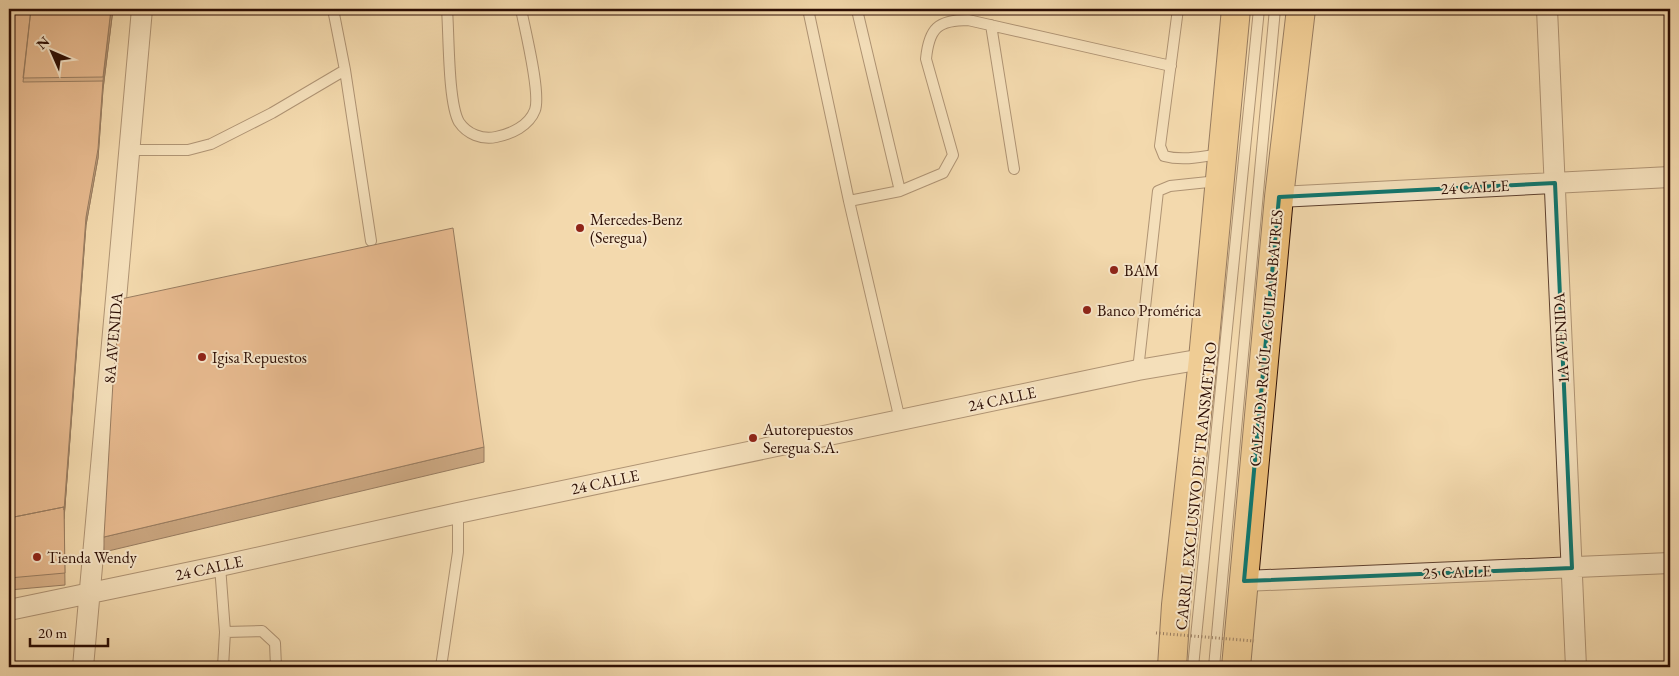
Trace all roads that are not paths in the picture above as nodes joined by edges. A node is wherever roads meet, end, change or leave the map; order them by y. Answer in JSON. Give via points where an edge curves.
{"nodes":[{"id":1,"x":142,"y":9,"type":"edge"},
{"id":2,"x":333,"y":9,"type":"edge"},
{"id":3,"x":447,"y":9,"type":"edge"},
{"id":4,"x":522,"y":9,"type":"edge"},
{"id":5,"x":808,"y":9,"type":"edge"},
{"id":6,"x":1178,"y":9,"type":"edge"},
{"id":7,"x":1236,"y":9,"type":"edge"},
{"id":8,"x":1259,"y":9,"type":"edge"},
{"id":9,"x":1275,"y":9,"type":"edge"},
{"id":10,"x":1301,"y":9,"type":"edge"},
{"id":11,"x":1547,"y":9,"type":"edge"},
{"id":12,"x":857,"y":10,"type":"edge"},
{"id":13,"x":992,"y":25,"type":"junction"},
{"id":14,"x":1171,"y":66,"type":"junction"},
{"id":15,"x":345,"y":70,"type":"junction"},
{"id":16,"x":130,"y":150,"type":"junction"},
{"id":17,"x":1222,"y":153,"type":"junction"},
{"id":18,"x":1014,"y":169,"type":"dead end"},
{"id":19,"x":1670,"y":177,"type":"edge"},
{"id":20,"x":1219,"y":180,"type":"junction"},
{"id":21,"x":1555,"y":183,"type":"junction"},
{"id":22,"x":900,"y":191,"type":"junction"},
{"id":23,"x":1279,"y":197,"type":"junction"},
{"id":24,"x":849,"y":201,"type":"junction"},
{"id":25,"x":371,"y":241,"type":"dead end"},
{"id":26,"x":1203,"y":359,"type":"junction"},
{"id":27,"x":1138,"y":370,"type":"junction"},
{"id":28,"x":900,"y":420,"type":"junction"},
{"id":29,"x":458,"y":513,"type":"junction"},
{"id":30,"x":1670,"y":563,"type":"edge"},
{"id":31,"x":220,"y":566,"type":"junction"},
{"id":32,"x":1572,"y":568,"type":"junction"},
{"id":33,"x":1244,"y":581,"type":"junction"},
{"id":34,"x":90,"y":593,"type":"junction"},
{"id":35,"x":9,"y":610,"type":"edge"},
{"id":36,"x":225,"y":632,"type":"junction"},
{"id":37,"x":83,"y":667,"type":"edge"},
{"id":38,"x":223,"y":667,"type":"edge"},
{"id":39,"x":276,"y":667,"type":"edge"},
{"id":40,"x":441,"y":667,"type":"edge"},
{"id":41,"x":1172,"y":667,"type":"edge"},
{"id":42,"x":1194,"y":667,"type":"edge"},
{"id":43,"x":1214,"y":667,"type":"edge"},
{"id":44,"x":1236,"y":667,"type":"edge"},
{"id":45,"x":1576,"y":667,"type":"edge"}],
"edges":[{"from":1,"to":16,"type":"street","name":"8A AVENIDA"},
{"from":2,"to":15,"type":"lane"},
{"from":3,"to":4,"type":"lane","via":[[452,96],[458,121],[466,131],[479,137],[494,138],[525,125],[535,111],[537,95]]},
{"from":5,"to":24,"type":"lane"},
{"from":6,"to":14,"type":"lane"},
{"from":7,"to":17,"type":"highway"},
{"from":8,"to":42,"type":"lane","name":"CARRIL EXCLUSIVO DE TRANSMETRO"},
{"from":9,"to":43,"type":"lane","name":"CARRIL EXCLUSIVO DE TRANSMETRO"},
{"from":10,"to":23,"type":"highway","name":"CALZADA RAÚL AGUILAR BATRES"},
{"from":11,"to":21,"type":"street","name":"1A AVENIDA"},
{"from":12,"to":22,"type":"lane"},
{"from":13,"to":14,"type":"lane"},
{"from":13,"to":18,"type":"lane"},
{"from":13,"to":22,"type":"lane","via":[[950,20],[934,31],[928,42],[926,59],[953,155],[943,173]]},
{"from":14,"to":17,"type":"lane","via":[[1160,146],[1164,156],[1192,158]]},
{"from":15,"to":16,"type":"lane","via":[[211,144],[188,150]]},
{"from":15,"to":25,"type":"lane"},
{"from":16,"to":34,"type":"street","name":"8A AVENIDA"},
{"from":17,"to":20,"type":"highway"},
{"from":19,"to":21,"type":"street","name":"24 CALLE"},
{"from":20,"to":26,"type":"highway"},
{"from":20,"to":27,"type":"lane","via":[[1170,186],[1158,191]]},
{"from":21,"to":23,"type":"street","name":"24 CALLE"},
{"from":21,"to":32,"type":"street","name":"1A AVENIDA"},
{"from":22,"to":24,"type":"lane"},
{"from":23,"to":33,"type":"highway","name":"CALZADA RAÚL AGUILAR BATRES"},
{"from":24,"to":28,"type":"lane"},
{"from":26,"to":27,"type":"street","name":"24 CALLE"},
{"from":26,"to":41,"type":"highway"},
{"from":27,"to":28,"type":"street","name":"24 CALLE"},
{"from":28,"to":29,"type":"street","name":"24 CALLE"},
{"from":29,"to":31,"type":"street","name":"24 CALLE"},
{"from":29,"to":40,"type":"lane","via":[[458,552]]},
{"from":30,"to":32,"type":"street","name":"25 CALLE"},
{"from":31,"to":34,"type":"street","name":"24 CALLE"},
{"from":31,"to":36,"type":"lane"},
{"from":32,"to":33,"type":"street","name":"25 CALLE"},
{"from":32,"to":45,"type":"street","name":"1A AVENIDA"},
{"from":33,"to":44,"type":"highway","name":"CALZADA RAÚL AGUILAR BATRES"},
{"from":34,"to":35,"type":"street","name":"24 CALLE"},
{"from":34,"to":37,"type":"street","name":"8A AVENIDA"},
{"from":36,"to":38,"type":"lane"},
{"from":36,"to":39,"type":"lane","via":[[262,631],[275,644]]}]}
